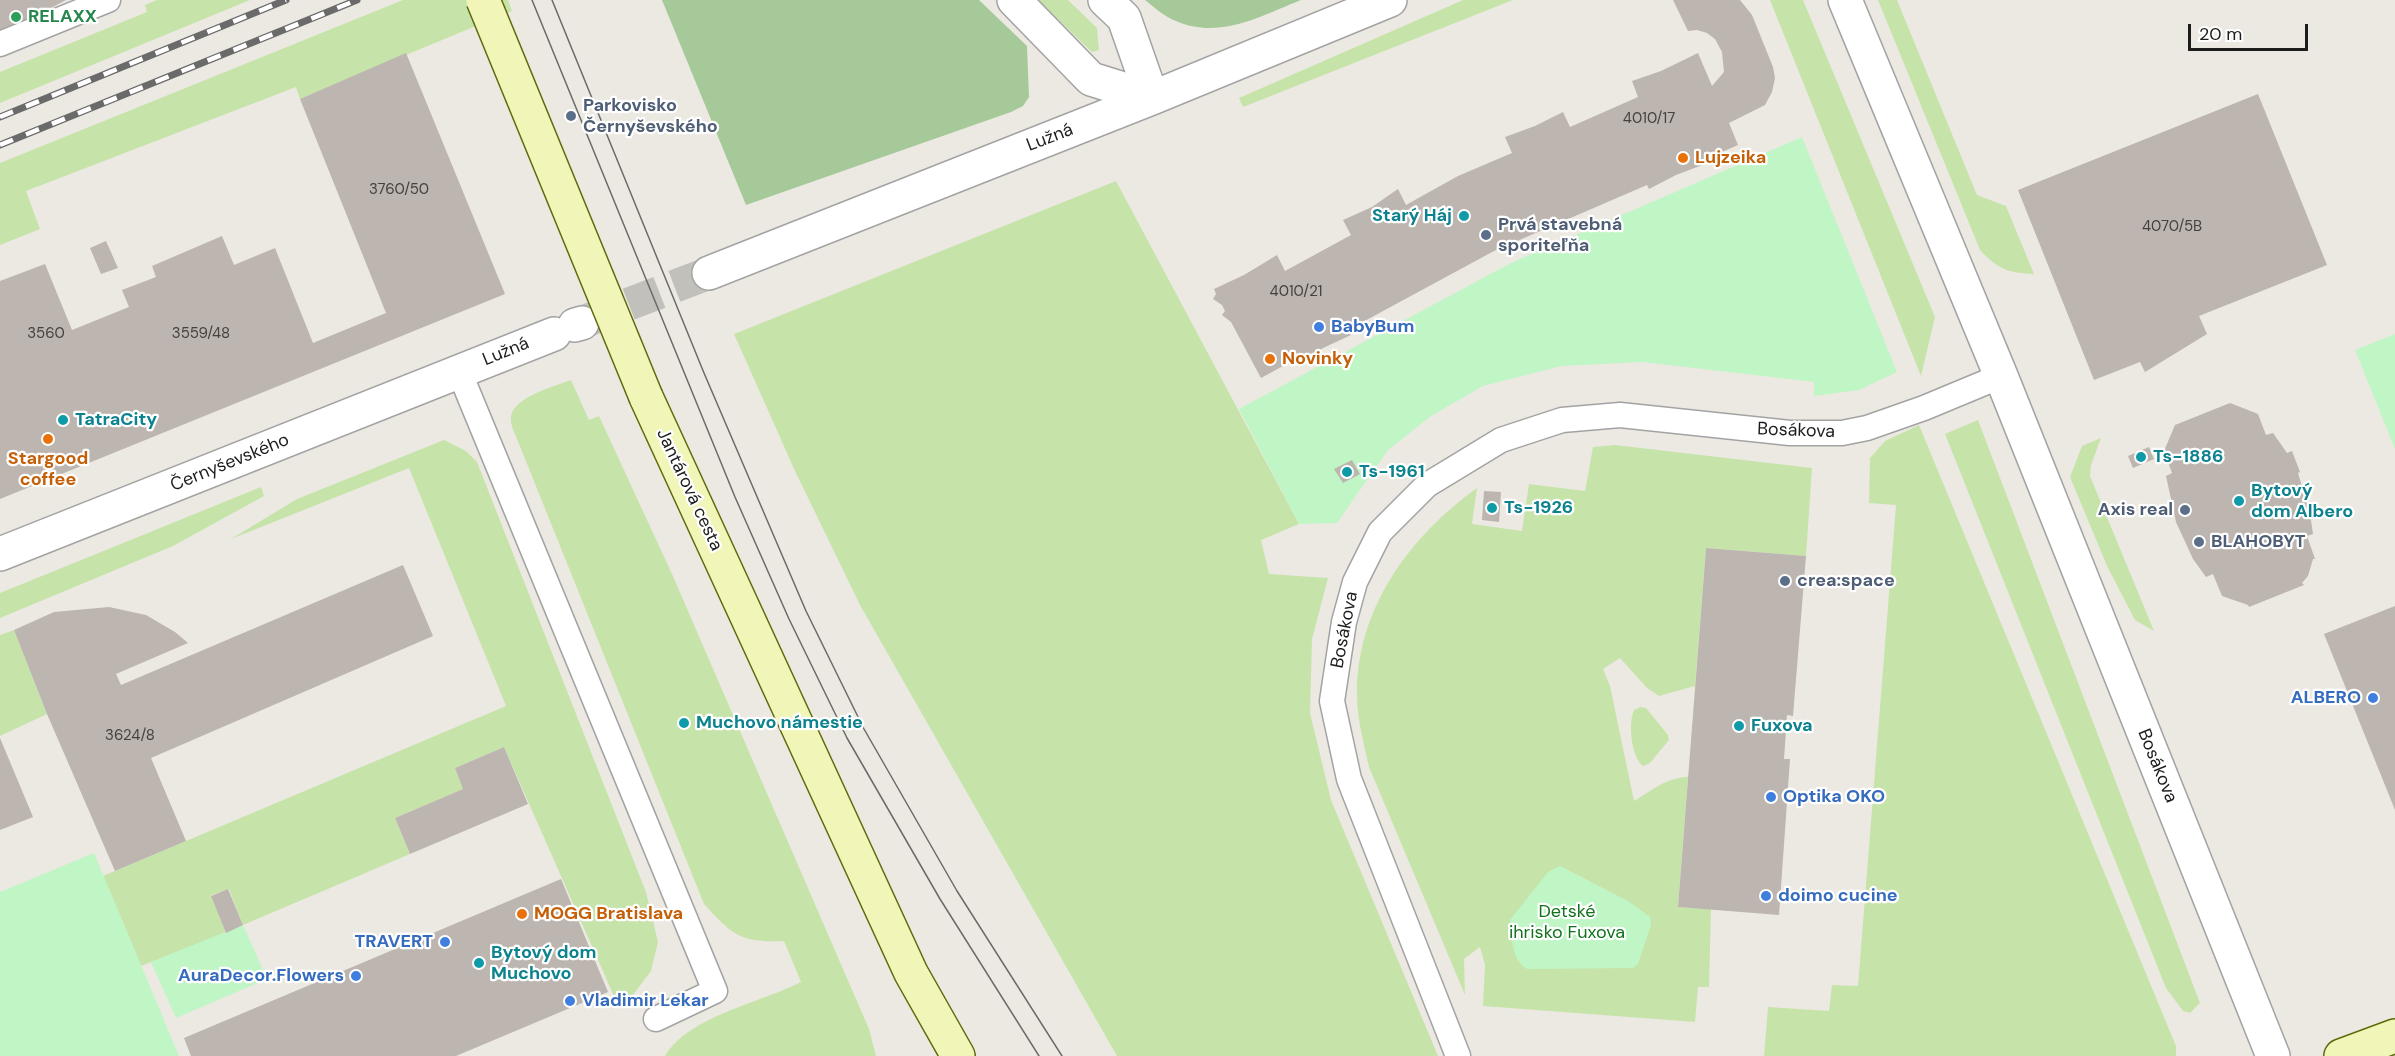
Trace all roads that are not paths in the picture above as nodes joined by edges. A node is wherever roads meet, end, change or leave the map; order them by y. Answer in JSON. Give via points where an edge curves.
{"nodes":[{"id":1,"x":108,"y":0,"type":"edge"},
{"id":2,"x":483,"y":0,"type":"edge"},
{"id":3,"x":1014,"y":0,"type":"edge"},
{"id":4,"x":1105,"y":0,"type":"edge"},
{"id":5,"x":1390,"y":0,"type":"edge"},
{"id":6,"x":1845,"y":0,"type":"edge"},
{"id":7,"x":0,"y":44,"type":"edge"},
{"id":8,"x":1152,"y":98,"type":"junction"},
{"id":9,"x":709,"y":273,"type":"tunnel mouth"},
{"id":10,"x":570,"y":327,"type":"tunnel mouth"},
{"id":11,"x":459,"y":371,"type":"junction"},
{"id":12,"x":2001,"y":376,"type":"junction"},
{"id":13,"x":0,"y":555,"type":"edge"},
{"id":14,"x":911,"y":973,"type":"junction"},
{"id":15,"x":656,"y":1019,"type":"dead end"},
{"id":16,"x":2395,"y":1035,"type":"edge"},
{"id":17,"x":933,"y":1056,"type":"edge"},
{"id":18,"x":958,"y":1056,"type":"edge"},
{"id":19,"x":1458,"y":1056,"type":"edge"},
{"id":20,"x":2273,"y":1056,"type":"edge"},
{"id":21,"x":2341,"y":1056,"type":"edge"}],
"edges":[{"from":1,"to":7,"type":"lane"},
{"from":2,"to":14,"type":"street","name":"Jantárová cesta","bridge":true,"via":[[646,397]]},
{"from":3,"to":8,"type":"street","via":[[1091,79]]},
{"from":4,"to":8,"type":"street","via":[[1124,18]]},
{"from":5,"to":8,"type":"street","name":"Lužná"},
{"from":6,"to":12,"type":"street","name":"Bosákova"},
{"from":8,"to":9,"type":"street","name":"Lužná"},
{"from":10,"to":11,"type":"street","name":"Lužná"},
{"from":11,"to":13,"type":"street","name":"Černyševského"},
{"from":11,"to":15,"type":"lane","via":[[716,991]]},
{"from":12,"to":19,"type":"lane","name":"Bosákova","via":[[1924,408],[1842,433],[1790,434],[1620,415],[1562,420],[1500,440],[1482,451],[1427,485],[1380,532],[1354,582],[1332,701],[1349,779]]},
{"from":12,"to":20,"type":"street","name":"Bosákova"},
{"from":14,"to":17,"type":"street","name":"Jantárová cesta"},
{"from":14,"to":18,"type":"street","name":"Jantárová cesta"},
{"from":16,"to":21,"type":"street"}]}
